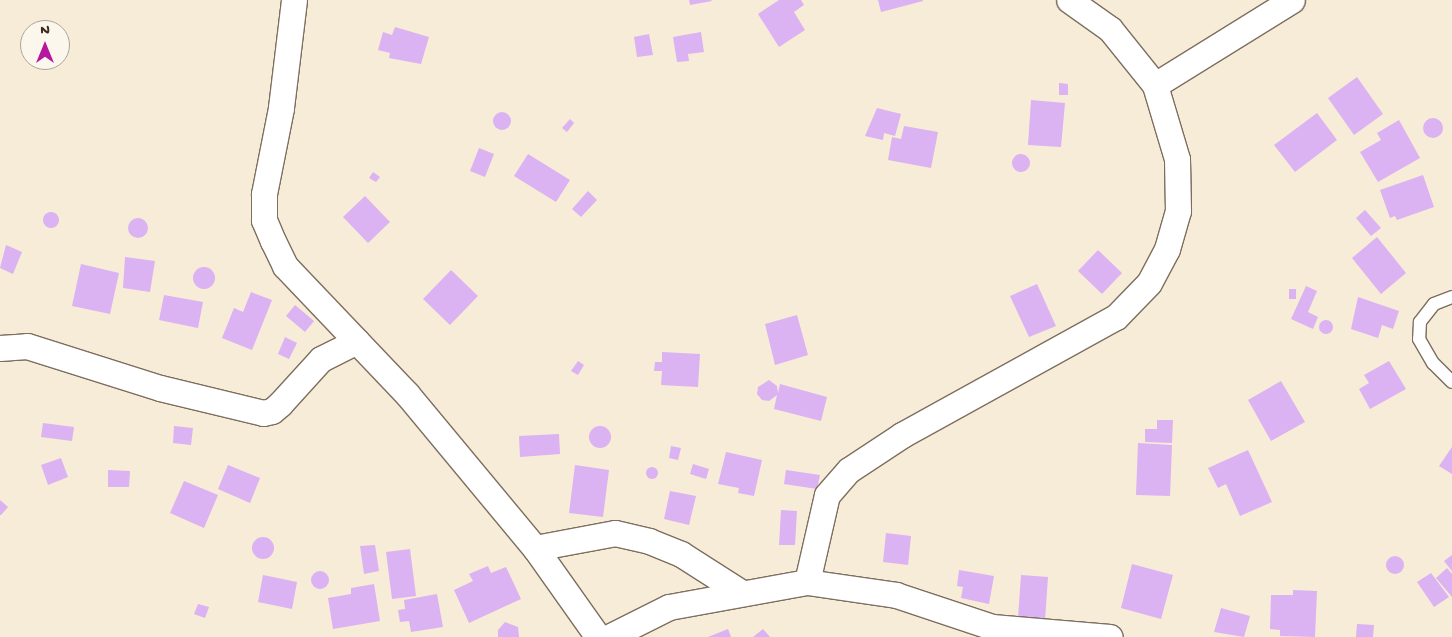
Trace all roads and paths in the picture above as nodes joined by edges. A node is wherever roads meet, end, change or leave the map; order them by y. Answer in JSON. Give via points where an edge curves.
{"nodes":[{"id":1,"x":294,"y":0,"type":"edge"},
{"id":2,"x":1069,"y":0,"type":"edge"},
{"id":3,"x":1292,"y":0,"type":"edge"},
{"id":4,"x":1155,"y":85,"type":"junction"},
{"id":5,"x":1452,"y":297,"type":"edge"},
{"id":6,"x":357,"y":341,"type":"junction"},
{"id":7,"x":0,"y":348,"type":"edge"},
{"id":8,"x":1452,"y":382,"type":"edge"},
{"id":9,"x":535,"y":548,"type":"junction"},
{"id":10,"x":807,"y":582,"type":"junction"},
{"id":11,"x":742,"y":593,"type":"junction"},
{"id":12,"x":992,"y":627,"type":"junction"},
{"id":13,"x":598,"y":637,"type":"edge"},
{"id":14,"x":610,"y":637,"type":"edge"},
{"id":15,"x":1018,"y":637,"type":"edge"},
{"id":16,"x":1110,"y":637,"type":"edge"}],
"edges":[{"from":1,"to":6,"type":"street","via":[[281,108],[268,161],[264,220],[285,266]]},
{"from":2,"to":4,"type":"street","via":[[1110,29]]},
{"from":3,"to":4,"type":"street"},
{"from":4,"to":10,"type":"street","via":[[1177,159],[1178,211],[1167,249],[1149,283],[1116,317],[902,435],[849,470],[827,495]]},
{"from":5,"to":8,"type":"lane","via":[[1434,304],[1420,322],[1419,339],[1433,363]]},
{"from":6,"to":7,"type":"street","via":[[321,359],[280,404],[263,413],[160,388],[27,346]]},
{"from":6,"to":9,"type":"street","via":[[407,394]]},
{"from":9,"to":11,"type":"street","via":[[615,533],[649,541],[681,554]]},
{"from":9,"to":13,"type":"street"},
{"from":10,"to":11,"type":"street"},
{"from":10,"to":12,"type":"street","via":[[896,595]]},
{"from":11,"to":14,"type":"street","via":[[669,607]]},
{"from":12,"to":15,"type":"street"},
{"from":12,"to":16,"type":"street"}]}
